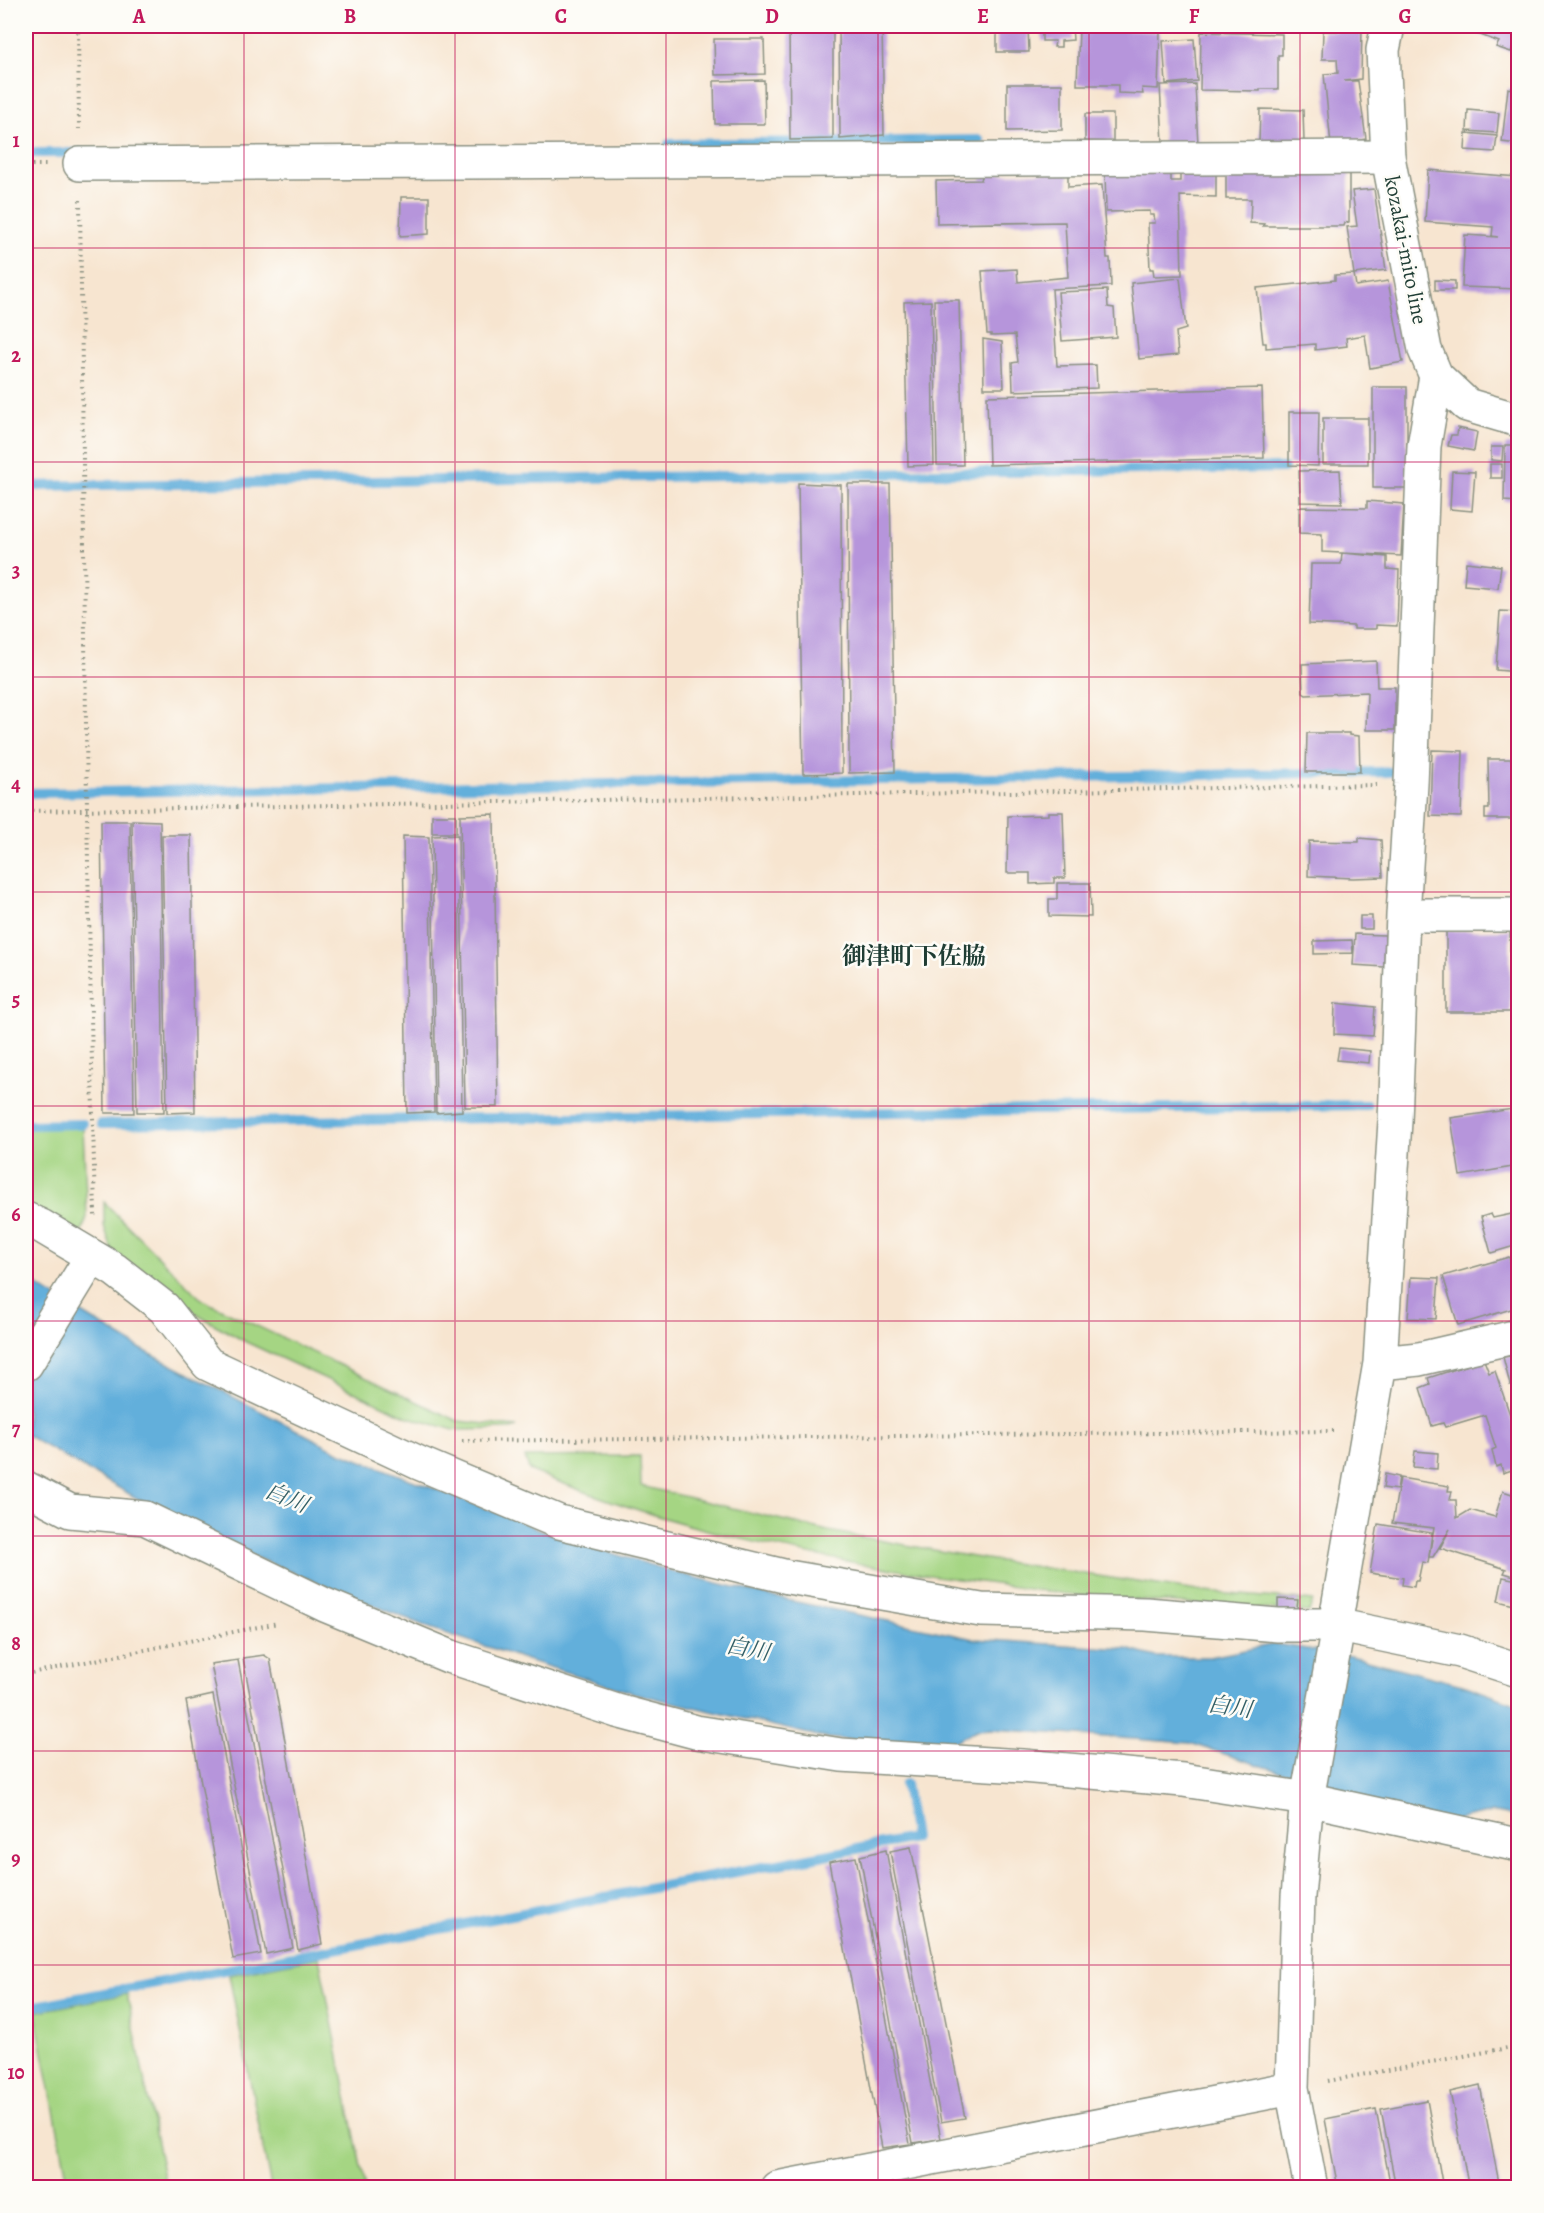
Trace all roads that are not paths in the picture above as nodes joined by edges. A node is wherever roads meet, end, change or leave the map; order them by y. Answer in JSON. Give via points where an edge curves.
{"nodes":[{"id":1,"x":1388,"y":26,"type":"edge"},
{"id":2,"x":1388,"y":157,"type":"junction"},
{"id":3,"x":80,"y":164,"type":"road end"},
{"id":4,"x":1436,"y":376,"type":"junction"},
{"id":5,"x":1518,"y":420,"type":"edge"},
{"id":6,"x":1403,"y":915,"type":"junction"},
{"id":7,"x":1518,"y":915,"type":"edge"},
{"id":8,"x":26,"y":1219,"type":"edge"},
{"id":9,"x":87,"y":1265,"type":"junction"},
{"id":10,"x":1518,"y":1336,"type":"edge"},
{"id":11,"x":1380,"y":1363,"type":"junction"},
{"id":12,"x":26,"y":1364,"type":"edge"},
{"id":13,"x":26,"y":1488,"type":"edge"},
{"id":14,"x":1335,"y":1634,"type":"junction"},
{"id":15,"x":1518,"y":1670,"type":"edge"},
{"id":16,"x":1308,"y":1794,"type":"junction"},
{"id":17,"x":1518,"y":1845,"type":"edge"},
{"id":18,"x":1292,"y":2088,"type":"junction"},
{"id":19,"x":777,"y":2187,"type":"edge"},
{"id":20,"x":1311,"y":2187,"type":"edge"}],
"edges":[{"from":1,"to":2,"type":"street","name":"kozakai-mito line","via":[[1383,50]]},
{"from":2,"to":3,"type":"street"},
{"from":2,"to":4,"type":"street","name":"kozakai-mito line","via":[[1425,350]]},
{"from":4,"to":5,"type":"street","name":"kozakai-mito line","via":[[1467,405]]},
{"from":4,"to":6,"type":"street","via":[[1424,446]]},
{"from":6,"to":7,"type":"street"},
{"from":6,"to":11,"type":"street"},
{"from":8,"to":9,"type":"street","via":[[41,1226]]},
{"from":9,"to":12,"type":"street"},
{"from":9,"to":14,"type":"street","via":[[115,1270],[164,1308],[208,1364],[419,1463],[560,1522],[788,1577],[981,1610],[1146,1614]]},
{"from":10,"to":11,"type":"street","via":[[1419,1359]]},
{"from":11,"to":14,"type":"street"},
{"from":13,"to":16,"type":"street","via":[[70,1511],[145,1518],[325,1605],[462,1660],[617,1712],[696,1732],[841,1755],[1023,1766]]},
{"from":14,"to":15,"type":"street","via":[[1460,1651]]},
{"from":14,"to":16,"type":"street"},
{"from":16,"to":17,"type":"street"},
{"from":16,"to":18,"type":"street","via":[[1298,1896]]},
{"from":18,"to":19,"type":"street"},
{"from":18,"to":20,"type":"street"}]}
